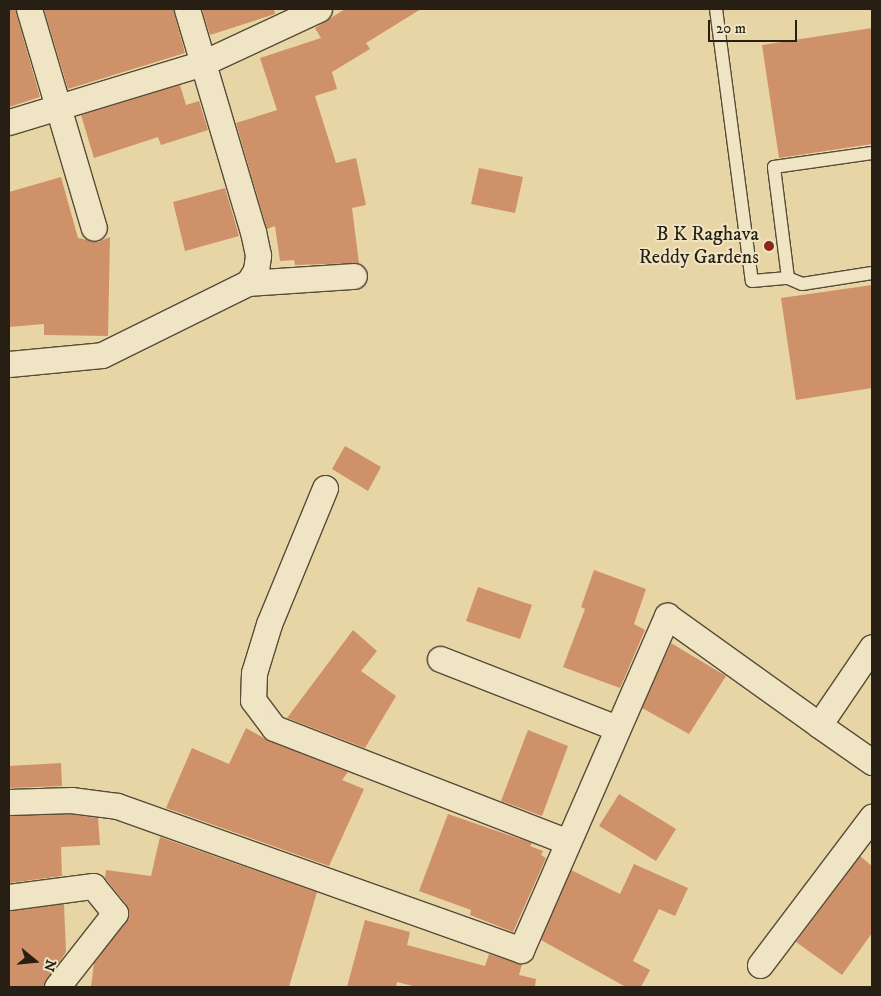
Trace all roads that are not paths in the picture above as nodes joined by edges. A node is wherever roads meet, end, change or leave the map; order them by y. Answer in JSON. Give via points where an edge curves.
{"nodes":[{"id":1,"x":29,"y":9,"type":"edge"},
{"id":2,"x":187,"y":9,"type":"edge"},
{"id":3,"x":319,"y":9,"type":"edge"},
{"id":4,"x":716,"y":9,"type":"edge"},
{"id":5,"x":203,"y":63,"type":"junction"},
{"id":6,"x":56,"y":107,"type":"junction"},
{"id":7,"x":9,"y":122,"type":"edge"},
{"id":8,"x":872,"y":153,"type":"edge"},
{"id":9,"x":94,"y":228,"type":"dead end"},
{"id":10,"x":872,"y":273,"type":"edge"},
{"id":11,"x":354,"y":276,"type":"dead end"},
{"id":12,"x":788,"y":278,"type":"junction"},
{"id":13,"x":248,"y":283,"type":"junction"},
{"id":14,"x":9,"y":364,"type":"edge"},
{"id":15,"x":325,"y":488,"type":"dead end"},
{"id":16,"x":872,"y":647,"type":"edge"},
{"id":17,"x":440,"y":659,"type":"dead end"},
{"id":18,"x":819,"y":725,"type":"junction"},
{"id":19,"x":617,"y":728,"type":"junction"},
{"id":20,"x":872,"y":762,"type":"edge"},
{"id":21,"x":9,"y":802,"type":"edge"},
{"id":22,"x":872,"y":817,"type":"edge"},
{"id":23,"x":566,"y":841,"type":"junction"},
{"id":24,"x":9,"y":897,"type":"edge"},
{"id":25,"x":760,"y":965,"type":"dead end"},
{"id":26,"x":57,"y":987,"type":"edge"}],
"edges":[{"from":1,"to":6,"type":"street"},
{"from":2,"to":5,"type":"street"},
{"from":3,"to":5,"type":"street"},
{"from":4,"to":12,"type":"lane","via":[[752,281]]},
{"from":5,"to":6,"type":"street"},
{"from":5,"to":13,"type":"street","via":[[255,240],[256,270]]},
{"from":6,"to":7,"type":"street"},
{"from":6,"to":9,"type":"street"},
{"from":8,"to":12,"type":"lane","via":[[774,167]]},
{"from":10,"to":12,"type":"lane","via":[[802,284]]},
{"from":11,"to":13,"type":"street"},
{"from":13,"to":14,"type":"street","via":[[102,355]]},
{"from":15,"to":23,"type":"street","via":[[269,624],[254,673],[253,700],[274,728]]},
{"from":16,"to":18,"type":"street"},
{"from":17,"to":19,"type":"street"},
{"from":18,"to":19,"type":"street","via":[[667,616]]},
{"from":18,"to":20,"type":"street"},
{"from":19,"to":23,"type":"street"},
{"from":21,"to":23,"type":"street","via":[[72,800],[117,806],[521,950]]},
{"from":22,"to":25,"type":"street"},
{"from":24,"to":26,"type":"street","via":[[93,886],[115,913]]}]}
